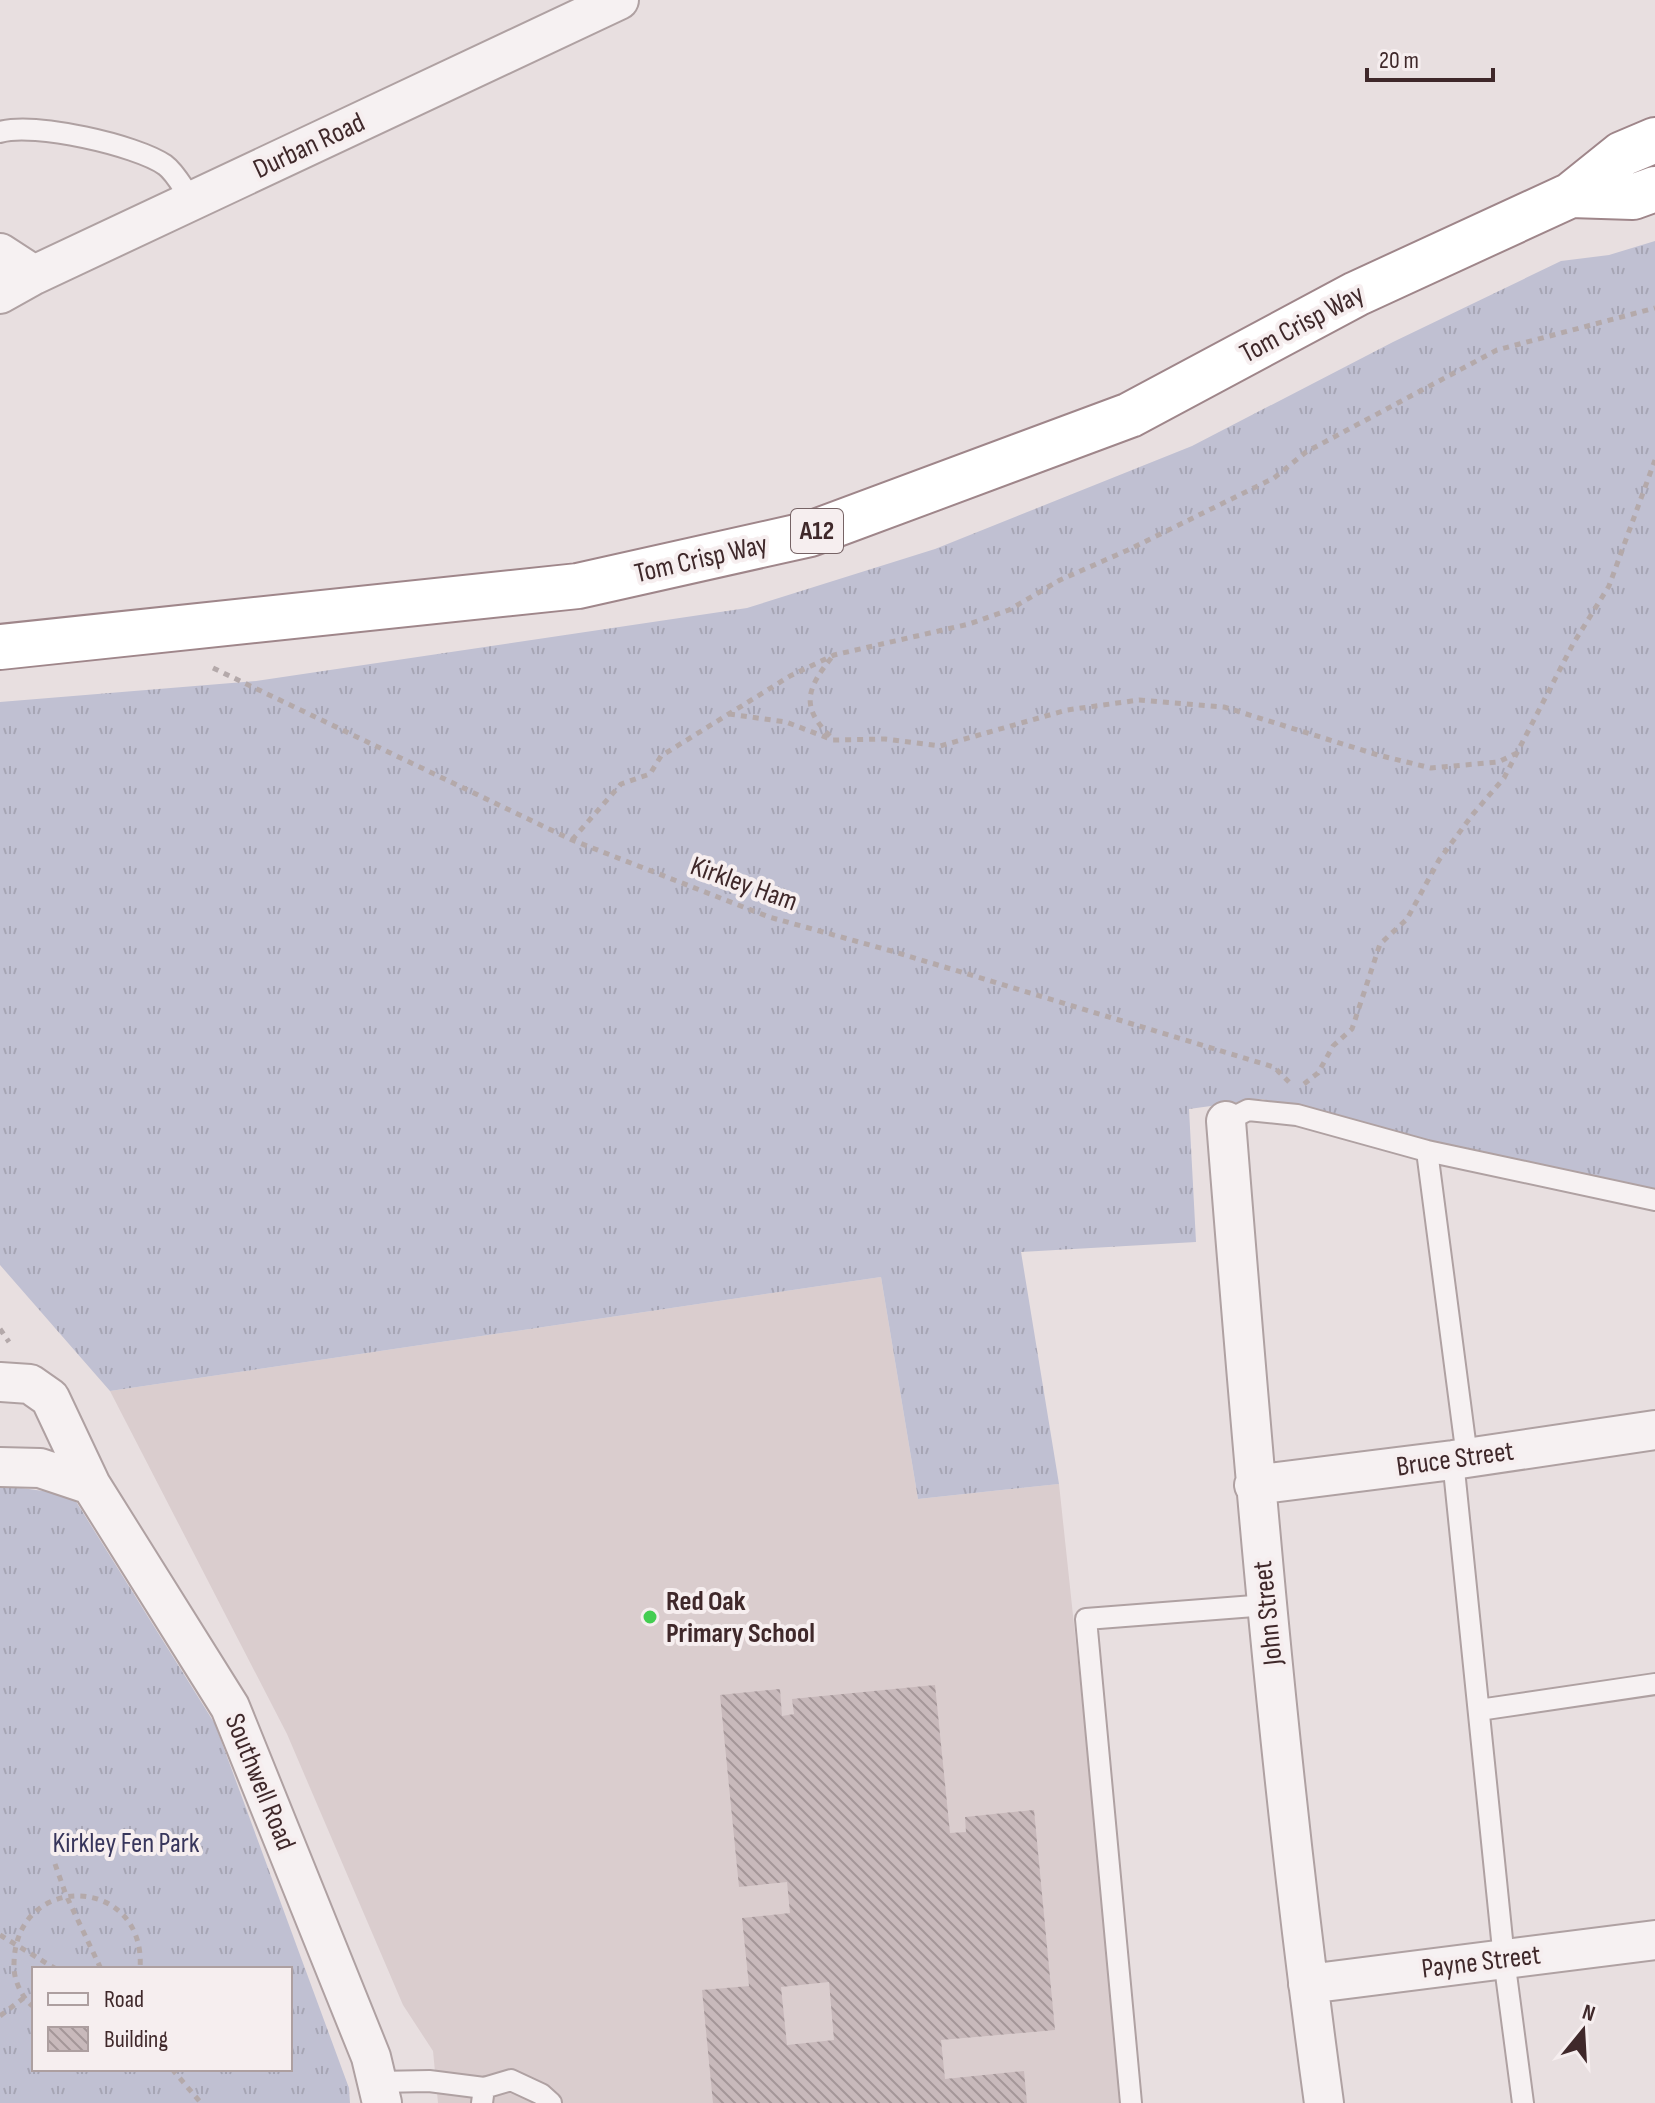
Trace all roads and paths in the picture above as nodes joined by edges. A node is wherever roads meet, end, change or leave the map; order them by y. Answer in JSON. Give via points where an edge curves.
{"nodes":[{"id":1,"x":619,"y":0,"type":"edge"},
{"id":2,"x":0,"y":132,"type":"edge"},
{"id":3,"x":1655,"y":140,"type":"edge"},
{"id":4,"x":1655,"y":189,"type":"edge"},
{"id":5,"x":1571,"y":195,"type":"junction"},
{"id":6,"x":192,"y":200,"type":"junction"},
{"id":7,"x":0,"y":253,"type":"edge"},
{"id":8,"x":34,"y":275,"type":"junction"},
{"id":9,"x":0,"y":294,"type":"edge"},
{"id":10,"x":1655,"y":308,"type":"edge"},
{"id":11,"x":1655,"y":460,"type":"edge"},
{"id":12,"x":198,"y":627,"type":"junction"},
{"id":13,"x":0,"y":647,"type":"edge"},
{"id":14,"x":834,"y":655,"type":"junction"},
{"id":15,"x":729,"y":714,"type":"junction"},
{"id":16,"x":833,"y":740,"type":"junction"},
{"id":17,"x":1517,"y":753,"type":"junction"},
{"id":18,"x":572,"y":840,"type":"junction"},
{"id":19,"x":1226,"y":1121,"type":"joint"},
{"id":20,"x":1427,"y":1151,"type":"junction"},
{"id":21,"x":1655,"y":1200,"type":"edge"},
{"id":22,"x":0,"y":1382,"type":"edge"},
{"id":23,"x":1655,"y":1430,"type":"edge"},
{"id":24,"x":1460,"y":1458,"type":"junction"},
{"id":25,"x":0,"y":1467,"type":"edge"},
{"id":26,"x":91,"y":1485,"type":"junction"},
{"id":27,"x":1254,"y":1485,"type":"junction"},
{"id":28,"x":1267,"y":1605,"type":"junction"},
{"id":29,"x":1655,"y":1684,"type":"edge"},
{"id":30,"x":1479,"y":1710,"type":"junction"},
{"id":31,"x":55,"y":1864,"type":"dead end"},
{"id":32,"x":66,"y":1895,"type":"junction"},
{"id":33,"x":0,"y":1935,"type":"edge"},
{"id":34,"x":1655,"y":1940,"type":"edge"},
{"id":35,"x":14,"y":1942,"type":"junction"},
{"id":36,"x":1504,"y":1959,"type":"junction"},
{"id":37,"x":53,"y":1967,"type":"edge"},
{"id":38,"x":100,"y":1967,"type":"edge"},
{"id":39,"x":140,"y":1967,"type":"edge"},
{"id":40,"x":1308,"y":1984,"type":"junction"},
{"id":41,"x":25,"y":1997,"type":"junction"},
{"id":42,"x":32,"y":2005,"type":"edge"},
{"id":43,"x":0,"y":2016,"type":"edge"},
{"id":44,"x":174,"y":2071,"type":"edge"},
{"id":45,"x":380,"y":2092,"type":"edge"},
{"id":46,"x":483,"y":2096,"type":"edge"},
{"id":47,"x":201,"y":2103,"type":"edge"},
{"id":48,"x":551,"y":2103,"type":"edge"},
{"id":49,"x":1131,"y":2103,"type":"edge"},
{"id":50,"x":1324,"y":2103,"type":"edge"},
{"id":51,"x":1523,"y":2103,"type":"edge"}],
"edges":[{"from":1,"to":6,"type":"street","name":"Durban Road"},
{"from":2,"to":6,"type":"lane","via":[[62,132],[128,150],[166,166]]},
{"from":3,"to":5,"type":"highway","name":"Tom Crisp Way","number":"A12","via":[[1622,154]]},
{"from":4,"to":5,"type":"highway","name":"Tom Crisp Way","number":"A12","via":[[1633,197]]},
{"from":5,"to":12,"type":"highway","name":"Tom Crisp Way","number":"A12","via":[[1356,294],[1130,415],[810,534],[578,586]]},
{"from":6,"to":8,"type":"street","name":"Durban Road"},
{"from":7,"to":8,"type":"street"},
{"from":8,"to":9,"type":"street","name":"Durban Road"},
{"from":10,"to":14,"type":"path","via":[[1497,350],[1306,452],[1274,478],[1060,580],[1009,610]]},
{"from":11,"to":17,"type":"path","via":[[1609,586]]},
{"from":12,"to":13,"type":"highway","name":"Tom Crisp Way","number":"A12"},
{"from":12,"to":18,"type":"path","name":"Kirkley Ham","via":[[213,670]]},
{"from":14,"to":15,"type":"path"},
{"from":14,"to":16,"type":"path","via":[[813,681],[811,702],[813,720]]},
{"from":15,"to":16,"type":"path","via":[[786,722]]},
{"from":15,"to":18,"type":"path","via":[[661,756],[650,774],[621,784]]},
{"from":16,"to":17,"type":"path","via":[[940,746],[1067,710],[1139,700],[1224,707],[1431,768],[1498,762]]},
{"from":17,"to":18,"type":"path","name":"Kirkley Ham","via":[[1504,778],[1439,860],[1407,919],[1380,944],[1352,1029],[1333,1046],[1318,1073],[1297,1089],[1274,1067],[769,917]]},
{"from":19,"to":20,"type":"lane","via":[[1248,1110],[1297,1115]]},
{"from":19,"to":27,"type":"street","name":"John Street"},
{"from":20,"to":21,"type":"lane"},
{"from":20,"to":24,"type":"lane"},
{"from":22,"to":26,"type":"street","name":"Southwell Road","via":[[30,1384],[50,1398]]},
{"from":23,"to":24,"type":"street","name":"Bruce Street"},
{"from":24,"to":27,"type":"street","name":"Bruce Street"},
{"from":24,"to":30,"type":"lane"},
{"from":25,"to":26,"type":"street","via":[[40,1468]]},
{"from":26,"to":45,"type":"street","name":"Southwell Road","via":[[230,1707],[371,2057]]},
{"from":27,"to":28,"type":"street","name":"John Street"},
{"from":28,"to":40,"type":"street","name":"John Street"},
{"from":28,"to":49,"type":"lane","via":[[1086,1619]]},
{"from":29,"to":30,"type":"lane"},
{"from":30,"to":36,"type":"lane"},
{"from":31,"to":32,"type":"path"},
{"from":32,"to":35,"type":"path","via":[[33,1911]]},
{"from":32,"to":38,"type":"path"},
{"from":32,"to":39,"type":"path","via":[[100,1898],[127,1917],[142,1948]]},
{"from":33,"to":35,"type":"path"},
{"from":34,"to":36,"type":"street","name":"Payne Street"},
{"from":35,"to":37,"type":"path"},
{"from":35,"to":41,"type":"path","via":[[13,1975]]},
{"from":36,"to":40,"type":"street","name":"Payne Street"},
{"from":36,"to":51,"type":"lane"},
{"from":40,"to":50,"type":"street","name":"John Street"},
{"from":41,"to":42,"type":"path"},
{"from":41,"to":43,"type":"path"},
{"from":44,"to":47,"type":"path"},
{"from":45,"to":46,"type":"lane","via":[[429,2081]]},
{"from":46,"to":48,"type":"lane","via":[[511,2080]]}]}
